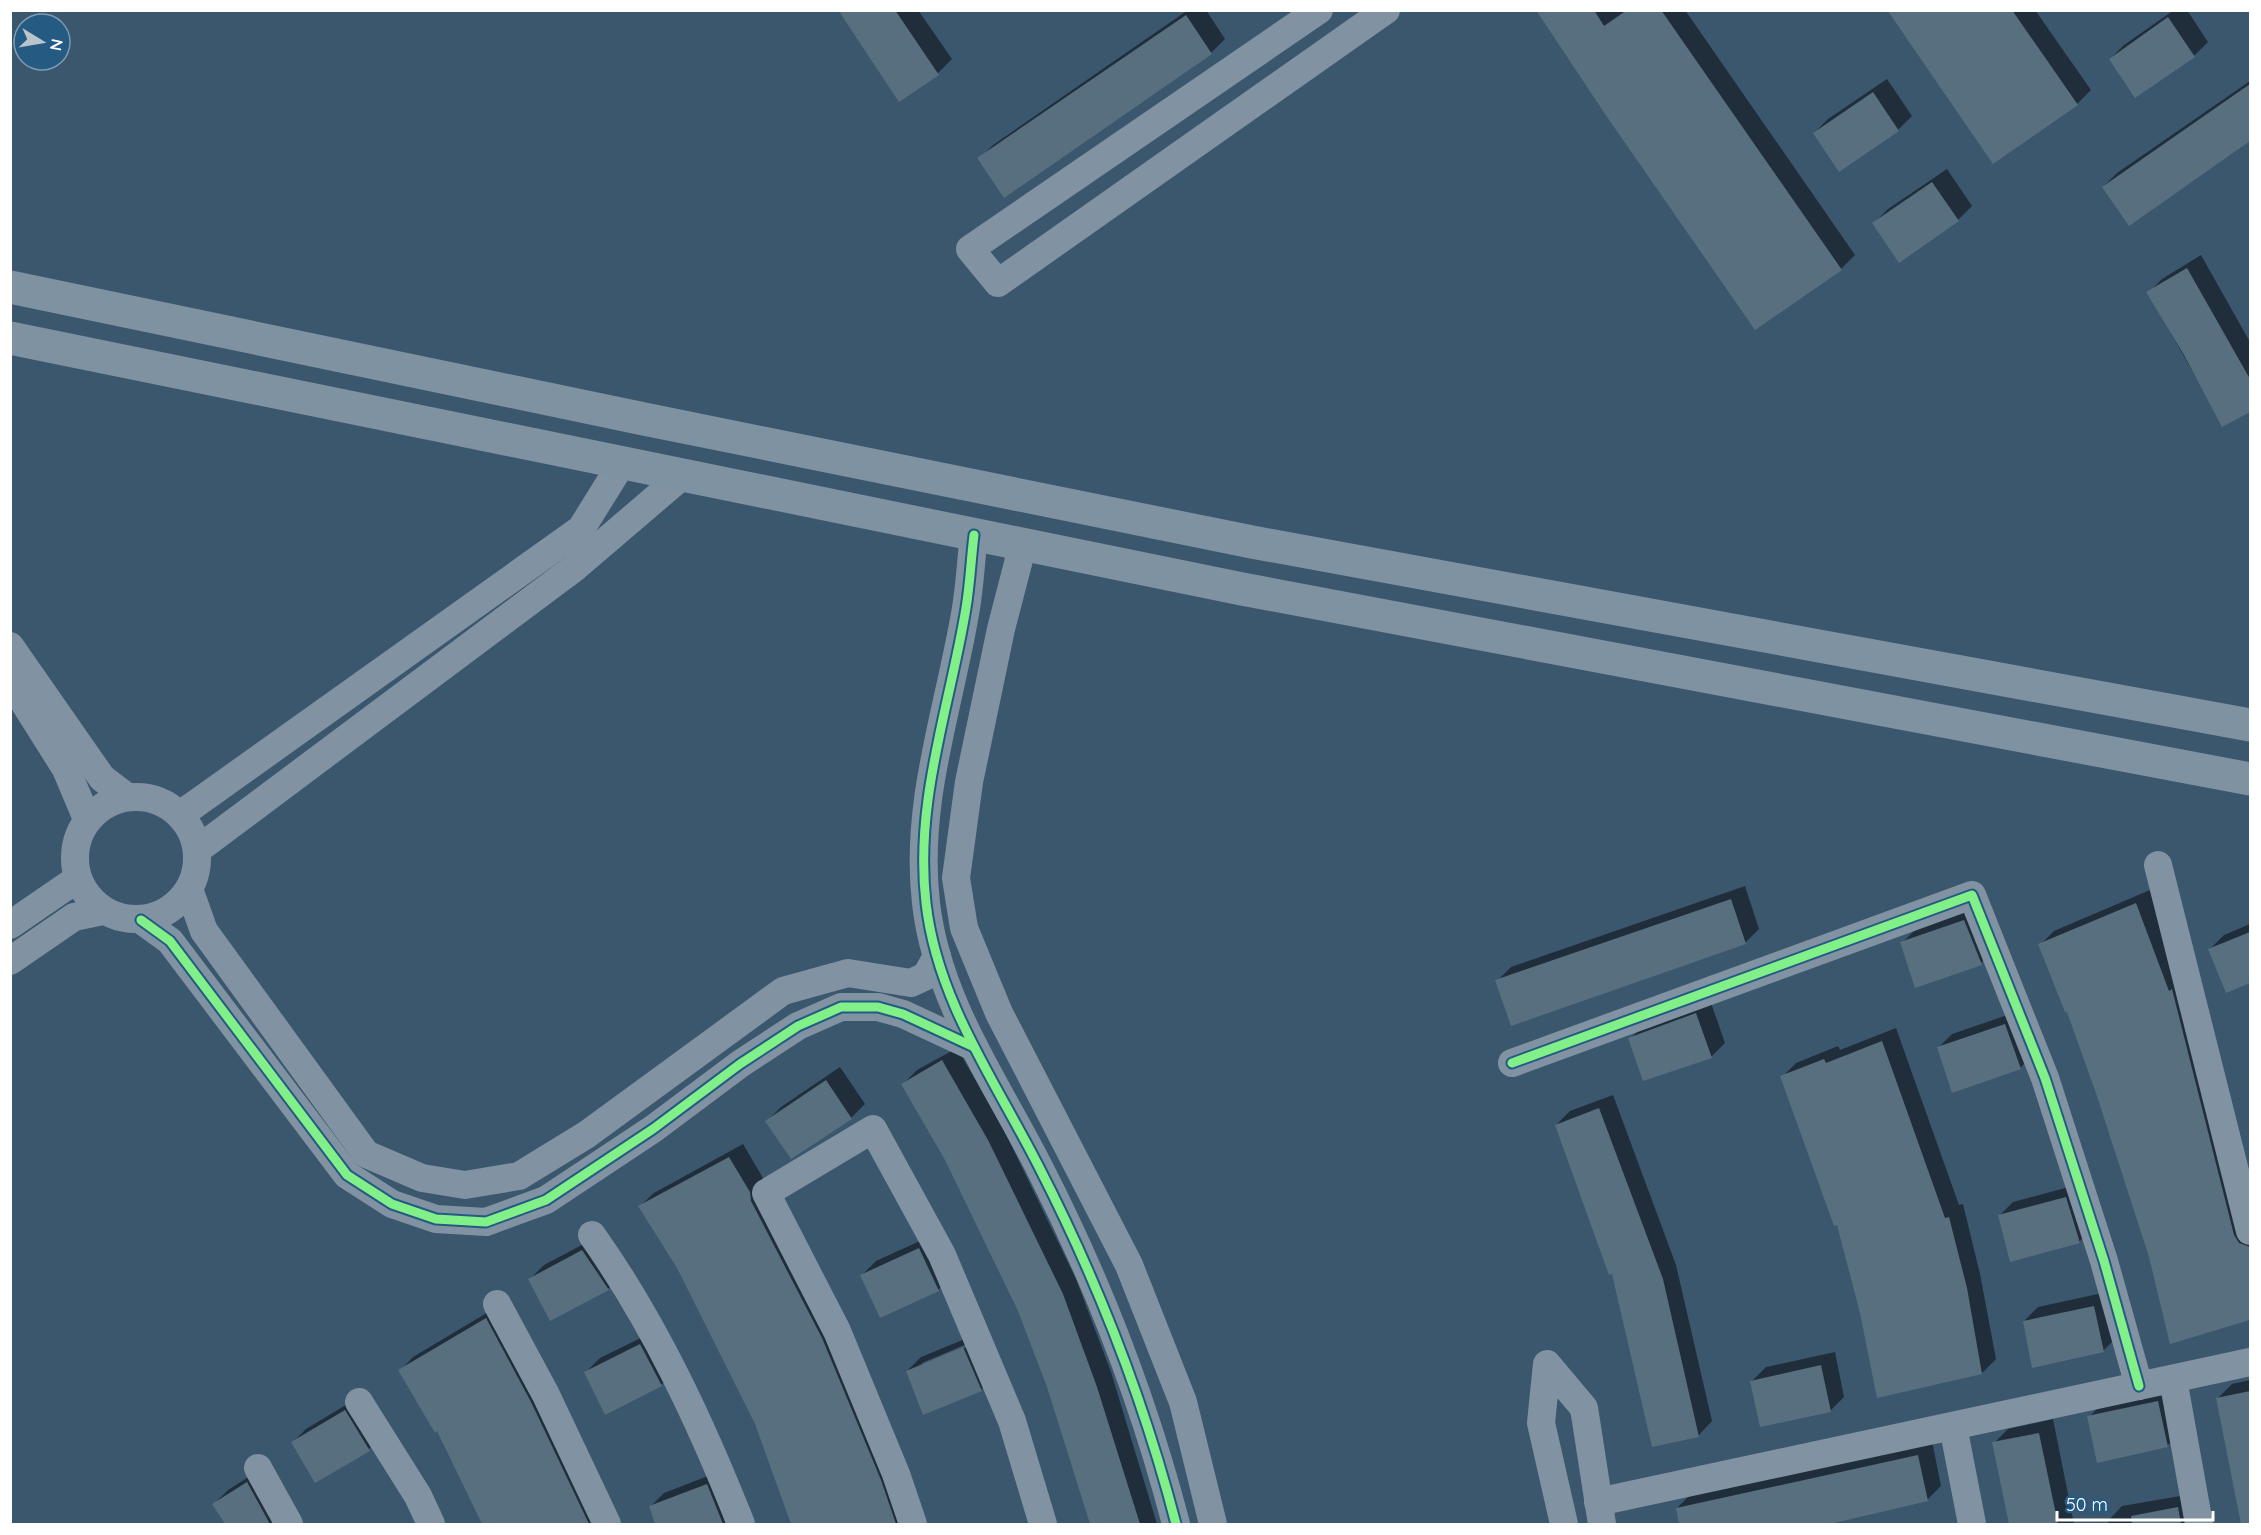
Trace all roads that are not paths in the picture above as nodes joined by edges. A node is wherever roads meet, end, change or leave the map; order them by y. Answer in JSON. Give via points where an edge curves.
{"nodes":[{"id":1,"x":1319,"y":10,"type":"edge"},
{"id":2,"x":1386,"y":10,"type":"edge"},
{"id":3,"x":10,"y":287,"type":"edge"},
{"id":4,"x":10,"y":338,"type":"edge"},
{"id":5,"x":622,"y":463,"type":"junction"},
{"id":6,"x":683,"y":476,"type":"junction"},
{"id":7,"x":974,"y":535,"type":"junction"},
{"id":8,"x":1023,"y":544,"type":"junction"},
{"id":9,"x":10,"y":646,"type":"edge"},
{"id":10,"x":10,"y":680,"type":"edge"},
{"id":11,"x":2250,"y":725,"type":"edge"},
{"id":12,"x":2250,"y":778,"type":"edge"},
{"id":13,"x":128,"y":797,"type":"junction"},
{"id":14,"x":180,"y":815,"type":"junction"},
{"id":15,"x":87,"y":819,"type":"junction"},
{"id":16,"x":197,"y":850,"type":"junction"},
{"id":17,"x":2158,"y":866,"type":"dead end"},
{"id":18,"x":77,"y":879,"type":"junction"},
{"id":19,"x":189,"y":889,"type":"junction"},
{"id":20,"x":103,"y":910,"type":"junction"},
{"id":21,"x":141,"y":920,"type":"junction"},
{"id":22,"x":10,"y":925,"type":"edge"},
{"id":23,"x":937,"y":956,"type":"junction"},
{"id":24,"x":10,"y":961,"type":"edge"},
{"id":25,"x":974,"y":1047,"type":"junction"},
{"id":26,"x":1512,"y":1063,"type":"dead end"},
{"id":27,"x":2250,"y":1231,"type":"edge"},
{"id":28,"x":592,"y":1235,"type":"dead end"},
{"id":29,"x":497,"y":1304,"type":"dead end"},
{"id":30,"x":2250,"y":1362,"type":"edge"},
{"id":31,"x":2173,"y":1379,"type":"junction"},
{"id":32,"x":2139,"y":1386,"type":"junction"},
{"id":33,"x":359,"y":1402,"type":"dead end"},
{"id":34,"x":1953,"y":1426,"type":"junction"},
{"id":35,"x":258,"y":1468,"type":"dead end"},
{"id":36,"x":1600,"y":1513,"type":"edge"},
{"id":37,"x":289,"y":1524,"type":"edge"},
{"id":38,"x":431,"y":1524,"type":"edge"},
{"id":39,"x":607,"y":1524,"type":"edge"},
{"id":40,"x":741,"y":1524,"type":"edge"},
{"id":41,"x":913,"y":1524,"type":"edge"},
{"id":42,"x":1043,"y":1524,"type":"edge"},
{"id":43,"x":1176,"y":1524,"type":"edge"},
{"id":44,"x":1213,"y":1524,"type":"edge"},
{"id":45,"x":1564,"y":1524,"type":"edge"},
{"id":46,"x":1972,"y":1524,"type":"edge"},
{"id":47,"x":2199,"y":1524,"type":"edge"}],
"edges":[{"from":1,"to":2,"type":"street","via":[[970,249],[998,283]]},
{"from":3,"to":11,"type":"main road","via":[[1252,542]]},
{"from":4,"to":5,"type":"main road"},
{"from":5,"to":6,"type":"main road"},
{"from":5,"to":14,"type":"street","via":[[581,529]]},
{"from":6,"to":7,"type":"main road"},
{"from":6,"to":16,"type":"street","via":[[573,569]]},
{"from":7,"to":8,"type":"main road"},
{"from":7,"to":23,"type":"street","via":[[966,608],[931,768],[925,841],[926,903]]},
{"from":8,"to":12,"type":"main road","via":[[1242,589]]},
{"from":8,"to":44,"type":"street","via":[[969,782],[956,878],[964,928],[999,1013],[1129,1265],[1183,1402]]},
{"from":9,"to":13,"type":"street","via":[[102,778]]},
{"from":10,"to":15,"type":"street","via":[[66,769]]},
{"from":13,"to":14,"type":"street","via":[[143,796],[163,802]]},
{"from":13,"to":15,"type":"street","via":[[103,805]]},
{"from":14,"to":16,"type":"street"},
{"from":15,"to":18,"type":"street","via":[[77,838]]},
{"from":16,"to":19,"type":"street","via":[[196,870]]},
{"from":17,"to":27,"type":"street"},
{"from":18,"to":20,"type":"street","via":[[88,897]]},
{"from":18,"to":22,"type":"street"},
{"from":19,"to":21,"type":"street","via":[[177,904],[160,915]]},
{"from":19,"to":23,"type":"street","via":[[204,931],[366,1154],[422,1178],[465,1185],[519,1176],[586,1135],[783,991],[848,974],[911,983],[926,976]]},
{"from":20,"to":21,"type":"street","via":[[121,918]]},
{"from":20,"to":24,"type":"street","via":[[74,917]]},
{"from":21,"to":25,"type":"street","via":[[170,941],[347,1175],[392,1204],[436,1219],[486,1222],[546,1200],[798,1026],[841,1007],[878,1007],[903,1014]]},
{"from":23,"to":25,"type":"street","via":[[942,977]]},
{"from":25,"to":43,"type":"street","via":[[1040,1168],[1111,1326],[1157,1453]]},
{"from":26,"to":32,"type":"street","via":[[1972,895],[2045,1078],[2104,1261]]},
{"from":28,"to":40,"type":"street","via":[[627,1285],[706,1436]]},
{"from":29,"to":39,"type":"street","via":[[546,1395]]},
{"from":30,"to":31,"type":"street"},
{"from":31,"to":32,"type":"street"},
{"from":31,"to":47,"type":"street"},
{"from":32,"to":34,"type":"street"},
{"from":33,"to":38,"type":"street","via":[[418,1496]]},
{"from":34,"to":36,"type":"street"},
{"from":34,"to":46,"type":"street"},
{"from":35,"to":37,"type":"street"},
{"from":36,"to":45,"type":"street","via":[[1584,1408],[1547,1364],[1542,1423]]},
{"from":41,"to":42,"type":"street","via":[[837,1330],[766,1193],[873,1129],[942,1255],[1012,1421]]}]}
